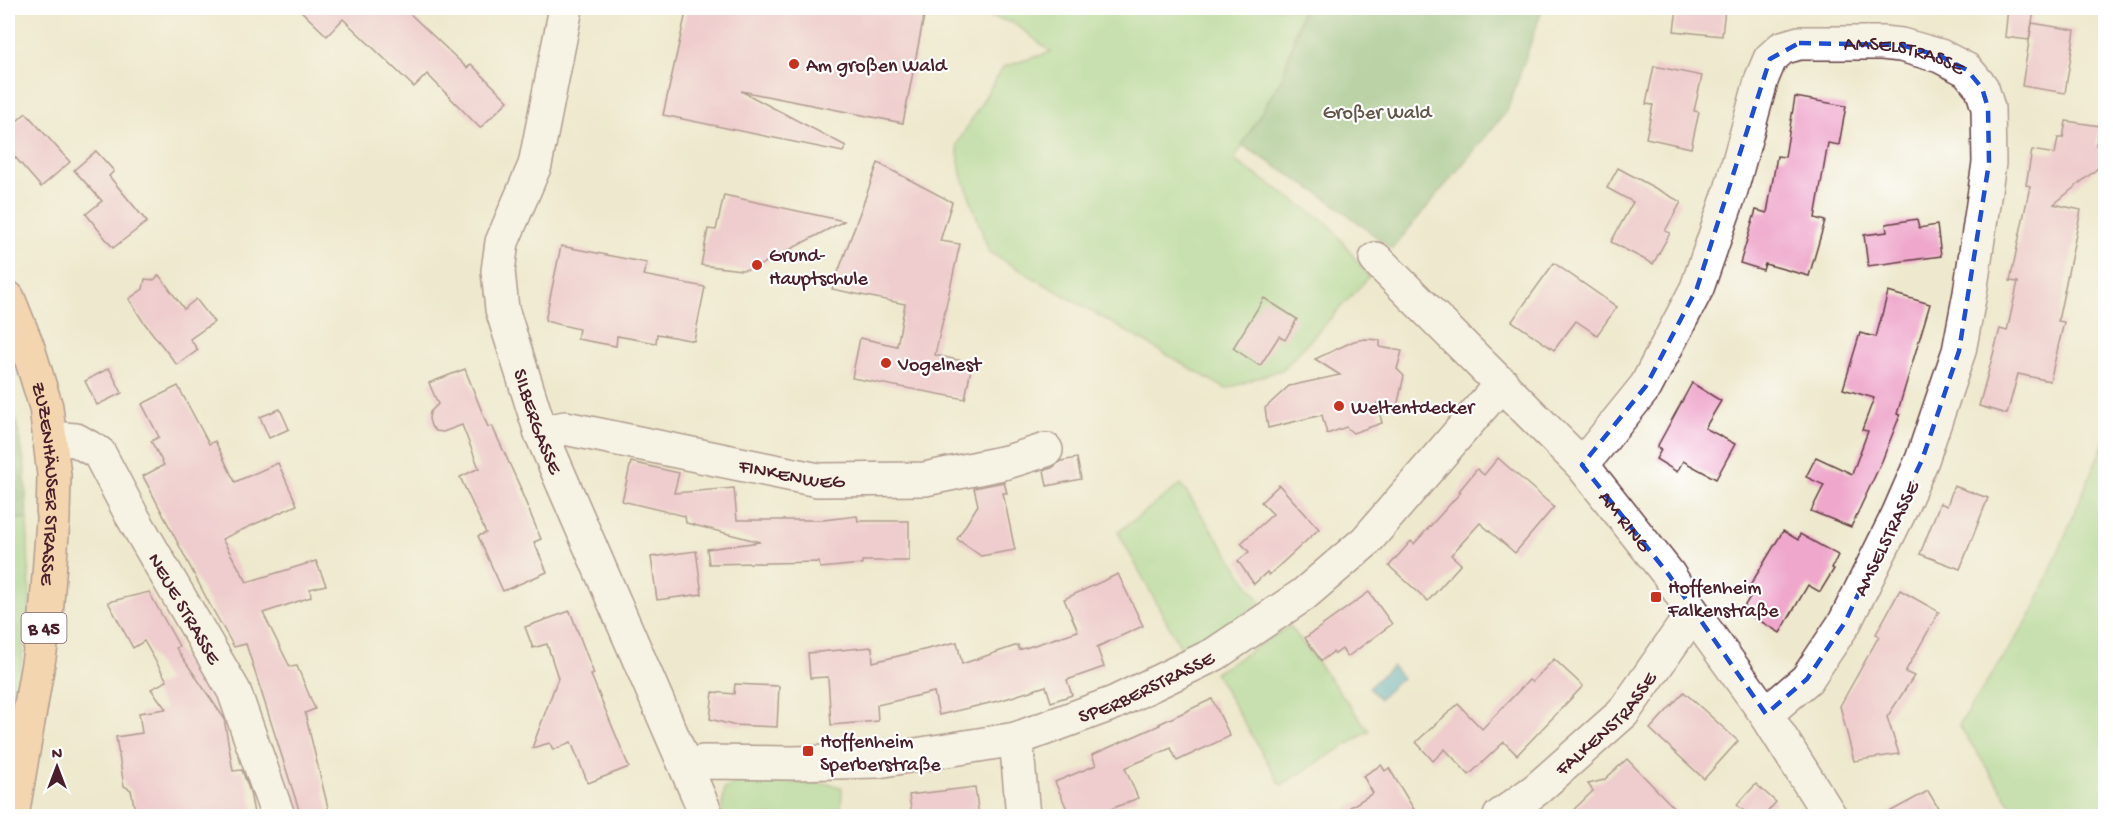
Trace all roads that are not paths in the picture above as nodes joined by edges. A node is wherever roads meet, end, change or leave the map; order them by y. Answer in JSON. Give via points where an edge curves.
{"nodes":[{"id":1,"x":562,"y":9,"type":"edge"},
{"id":2,"x":1376,"y":260,"type":"dead end"},
{"id":3,"x":8,"y":298,"type":"edge"},
{"id":4,"x":1502,"y":383,"type":"junction"},
{"id":5,"x":541,"y":433,"type":"junction"},
{"id":6,"x":49,"y":438,"type":"junction"},
{"id":7,"x":1046,"y":450,"type":"dead end"},
{"id":8,"x":1582,"y":465,"type":"junction"},
{"id":9,"x":1693,"y":613,"type":"junction"},
{"id":10,"x":1766,"y":714,"type":"junction"},
{"id":11,"x":1016,"y":739,"type":"junction"},
{"id":12,"x":687,"y":768,"type":"junction"},
{"id":13,"x":12,"y":816,"type":"edge"},
{"id":14,"x":278,"y":816,"type":"edge"},
{"id":15,"x":707,"y":816,"type":"edge"},
{"id":16,"x":1023,"y":816,"type":"edge"},
{"id":17,"x":1500,"y":816,"type":"edge"},
{"id":18,"x":1830,"y":816,"type":"edge"}],
"edges":[{"from":1,"to":5,"type":"street","name":"SILBERGASSE","via":[[535,165],[502,242],[498,271],[501,309]]},
{"from":2,"to":4,"type":"street","name":"AM RING"},
{"from":3,"to":6,"type":"main road","name":"ZUZENHÄUSER STRASSE","number":"B 45","via":[[46,407]]},
{"from":4,"to":8,"type":"street","name":"AM RING"},
{"from":4,"to":11,"type":"street","name":"SPERBERSTRASSE","via":[[1366,540],[1303,595],[1215,654],[1114,703]]},
{"from":5,"to":7,"type":"street","name":"FINKENWEG","via":[[565,428],[818,480],[925,479]]},
{"from":5,"to":12,"type":"street","name":"SILBERGASSE"},
{"from":6,"to":13,"type":"main road","name":"ZUZENHÄUSER STRASSE","number":"B 45","via":[[54,475],[46,616]]},
{"from":6,"to":14,"type":"street","name":"NEUE STRASSE","via":[[76,440],[99,453],[234,691]]},
{"from":8,"to":9,"type":"street","name":"AM RING"},
{"from":8,"to":10,"type":"street","name":"AMSELSTRASSE","via":[[1646,386],[1697,288],[1770,59],[1782,48],[1799,43],[1882,43],[1940,56],[1967,70],[1982,88],[1988,108],[1989,162],[1959,351],[1922,460],[1845,622],[1807,679]]},
{"from":9,"to":10,"type":"street","name":"AM RING"},
{"from":9,"to":17,"type":"street","name":"FALKENSTRASSE","via":[[1623,713],[1537,789]]},
{"from":10,"to":18,"type":"street","name":"AM RING"},
{"from":11,"to":12,"type":"street","name":"SPERBERSTRASSE","via":[[878,761],[703,762]]},
{"from":11,"to":16,"type":"street"},
{"from":12,"to":15,"type":"street","name":"SILBERGASSE"}]}
